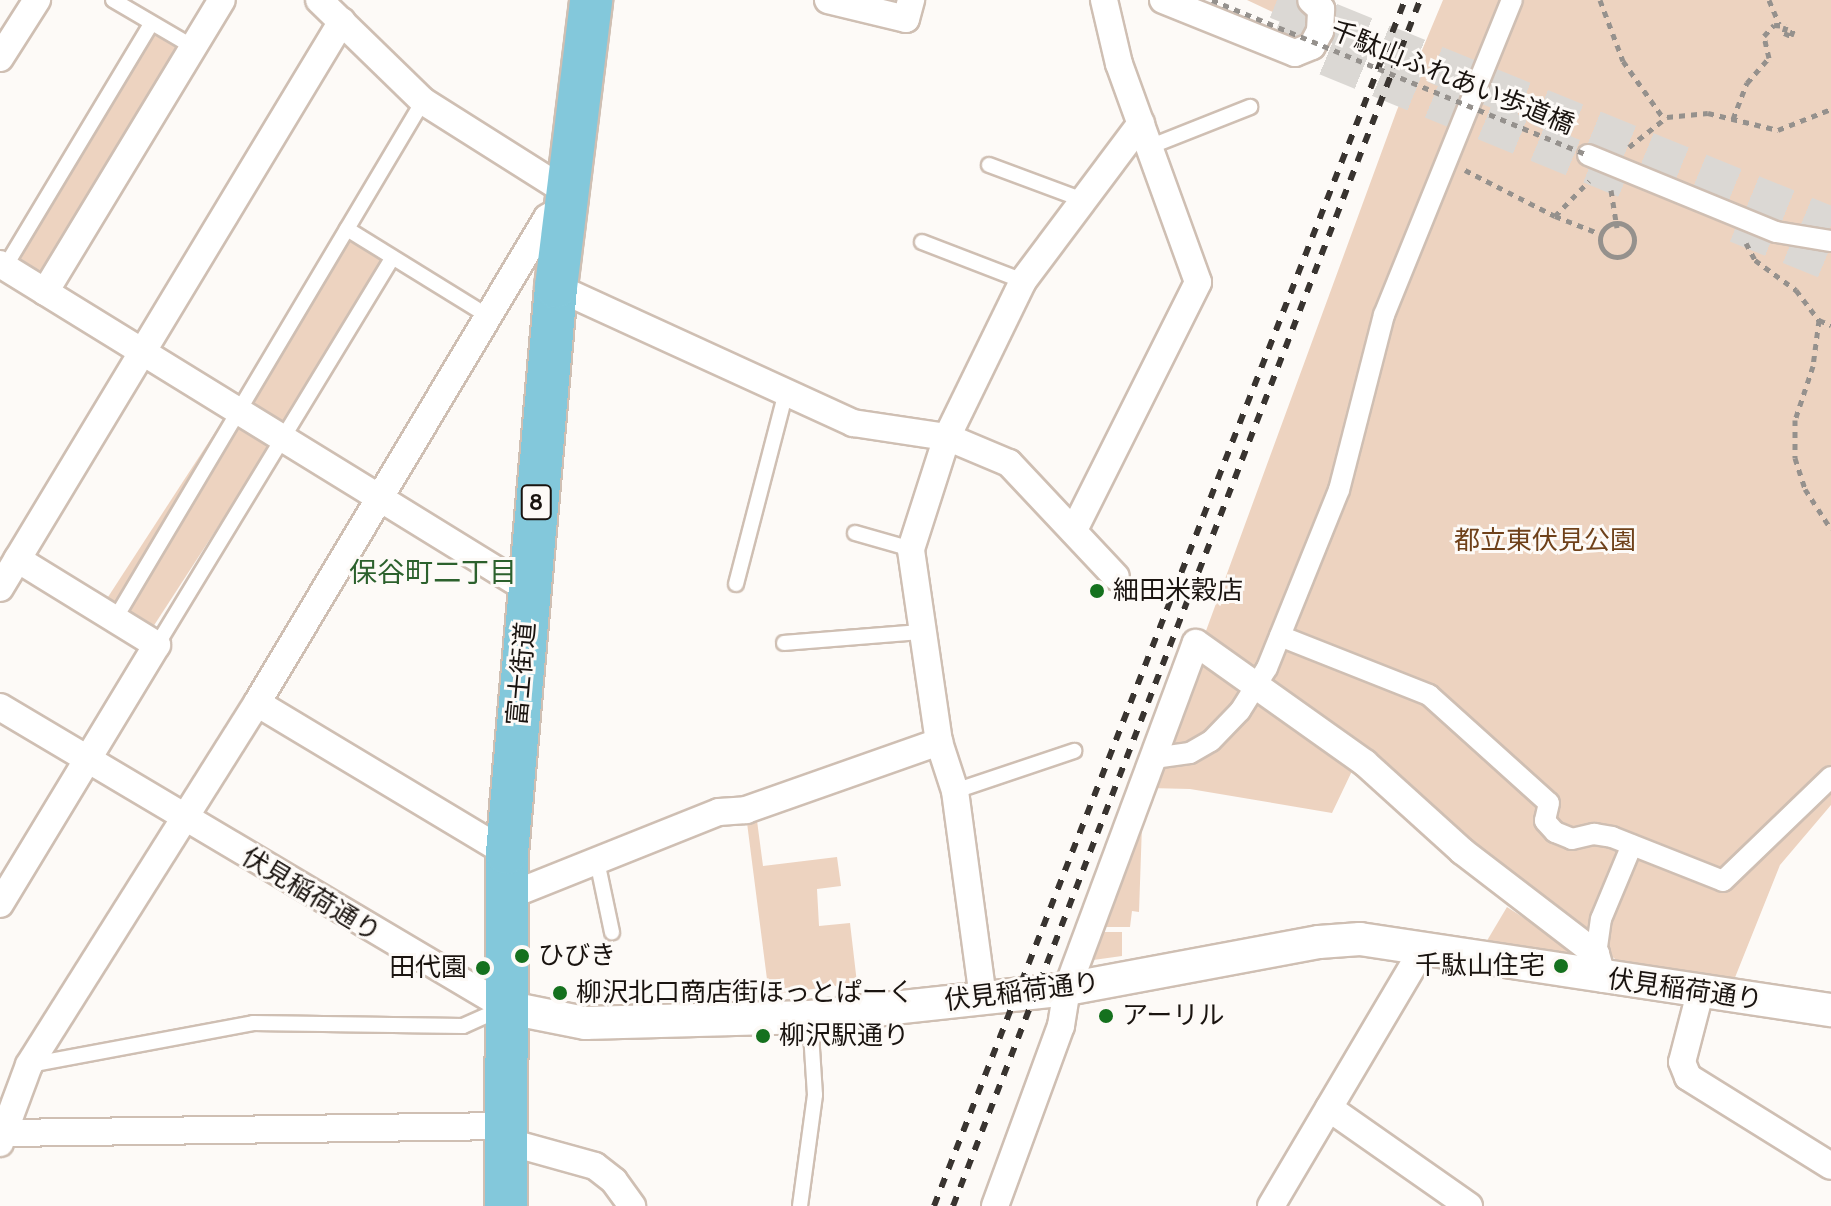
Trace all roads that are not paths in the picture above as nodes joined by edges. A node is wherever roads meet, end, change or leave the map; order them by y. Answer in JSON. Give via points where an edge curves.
{"nodes":[{"id":1,"x":37,"y":0,"type":"edge"},
{"id":2,"x":113,"y":0,"type":"edge"},
{"id":3,"x":222,"y":0,"type":"edge"},
{"id":4,"x":319,"y":0,"type":"edge"},
{"id":5,"x":591,"y":0,"type":"edge"},
{"id":6,"x":828,"y":0,"type":"edge"},
{"id":7,"x":911,"y":0,"type":"edge"},
{"id":8,"x":1104,"y":0,"type":"edge"},
{"id":9,"x":1163,"y":0,"type":"edge"},
{"id":10,"x":1311,"y":0,"type":"edge"},
{"id":11,"x":1512,"y":0,"type":"edge"},
{"id":12,"x":342,"y":21,"type":"junction"},
{"id":13,"x":151,"y":24,"type":"junction"},
{"id":14,"x":193,"y":47,"type":"junction"},
{"id":15,"x":0,"y":58,"type":"edge"},
{"id":16,"x":423,"y":101,"type":"junction"},
{"id":17,"x":1250,"y":107,"type":"dead end"},
{"id":18,"x":1145,"y":135,"type":"junction"},
{"id":19,"x":1588,"y":155,"type":"road end"},
{"id":20,"x":989,"y":165,"type":"dead end"},
{"id":21,"x":1083,"y":200,"type":"junction"},
{"id":22,"x":565,"y":207,"type":"junction"},
{"id":23,"x":347,"y":229,"type":"junction"},
{"id":24,"x":1831,"y":241,"type":"edge"},
{"id":25,"x":922,"y":242,"type":"dead end"},
{"id":26,"x":392,"y":258,"type":"junction"},
{"id":27,"x":2,"y":265,"type":"edge"},
{"id":28,"x":1023,"y":281,"type":"junction"},
{"id":29,"x":556,"y":287,"type":"junction"},
{"id":30,"x":45,"y":292,"type":"junction"},
{"id":31,"x":488,"y":316,"type":"junction"},
{"id":32,"x":141,"y":351,"type":"junction"},
{"id":33,"x":786,"y":392,"type":"junction"},
{"id":34,"x":239,"y":411,"type":"junction"},
{"id":35,"x":947,"y":437,"type":"junction"},
{"id":36,"x":282,"y":438,"type":"junction"},
{"id":37,"x":378,"y":497,"type":"junction"},
{"id":38,"x":1074,"y":530,"type":"junction"},
{"id":39,"x":855,"y":533,"type":"dead end"},
{"id":40,"x":911,"y":549,"type":"junction"},
{"id":41,"x":17,"y":559,"type":"junction"},
{"id":42,"x":1116,"y":577,"type":"dead end"},
{"id":43,"x":736,"y":584,"type":"dead end"},
{"id":44,"x":0,"y":588,"type":"edge"},
{"id":45,"x":529,"y":590,"type":"junction"},
{"id":46,"x":115,"y":619,"type":"junction"},
{"id":47,"x":920,"y":632,"type":"junction"},
{"id":48,"x":1280,"y":636,"type":"junction"},
{"id":49,"x":784,"y":643,"type":"dead end"},
{"id":50,"x":157,"y":645,"type":"junction"},
{"id":51,"x":1256,"y":687,"type":"junction"},
{"id":52,"x":257,"y":703,"type":"junction"},
{"id":53,"x":0,"y":707,"type":"edge"},
{"id":54,"x":939,"y":742,"type":"junction"},
{"id":55,"x":1074,"y":751,"type":"dead end"},
{"id":56,"x":1154,"y":758,"type":"junction"},
{"id":57,"x":84,"y":759,"type":"junction"},
{"id":58,"x":1831,"y":777,"type":"edge"},
{"id":59,"x":955,"y":791,"type":"junction"},
{"id":60,"x":184,"y":818,"type":"junction"},
{"id":61,"x":1632,"y":845,"type":"junction"},
{"id":62,"x":507,"y":853,"type":"junction"},
{"id":63,"x":597,"y":861,"type":"junction"},
{"id":64,"x":3,"y":890,"type":"edge"},
{"id":65,"x":506,"y":897,"type":"junction"},
{"id":66,"x":612,"y":932,"type":"dead end"},
{"id":67,"x":1422,"y":951,"type":"junction"},
{"id":68,"x":1599,"y":967,"type":"junction"},
{"id":69,"x":1067,"y":989,"type":"junction"},
{"id":70,"x":1700,"y":993,"type":"junction"},
{"id":71,"x":983,"y":998,"type":"junction"},
{"id":72,"x":505,"y":1007,"type":"junction"},
{"id":73,"x":1831,"y":1010,"type":"edge"},
{"id":74,"x":810,"y":1017,"type":"junction"},
{"id":75,"x":29,"y":1065,"type":"junction"},
{"id":76,"x":1329,"y":1108,"type":"junction"},
{"id":77,"x":499,"y":1133,"type":"junction"},
{"id":78,"x":3,"y":1138,"type":"edge"},
{"id":79,"x":1831,"y":1166,"type":"edge"},
{"id":80,"x":506,"y":1206,"type":"edge"},
{"id":81,"x":632,"y":1206,"type":"edge"},
{"id":82,"x":800,"y":1206,"type":"edge"},
{"id":83,"x":995,"y":1206,"type":"edge"},
{"id":84,"x":1271,"y":1206,"type":"edge"},
{"id":85,"x":1469,"y":1206,"type":"edge"}],
"edges":[{"from":1,"to":15,"type":"street"},
{"from":2,"to":13,"type":"lane"},
{"from":3,"to":14,"type":"street"},
{"from":4,"to":12,"type":"street"},
{"from":5,"to":22,"type":"main road","name":"富士街道","number":"8"},
{"from":6,"to":7,"type":"street","via":[[906,19]]},
{"from":8,"to":18,"type":"street","via":[[1119,64]]},
{"from":9,"to":10,"type":"street","via":[[1295,53],[1312,46],[1320,31],[1321,9]]},
{"from":11,"to":48,"type":"street","via":[[1375,344],[1339,490]]},
{"from":12,"to":16,"type":"street"},
{"from":12,"to":32,"type":"street"},
{"from":13,"to":14,"type":"lane"},
{"from":13,"to":27,"type":"lane"},
{"from":14,"to":30,"type":"street"},
{"from":16,"to":22,"type":"street","via":[[559,187]]},
{"from":16,"to":23,"type":"lane"},
{"from":17,"to":18,"type":"lane"},
{"from":18,"to":21,"type":"street"},
{"from":18,"to":38,"type":"street","via":[[1198,282]]},
{"from":19,"to":24,"type":"street","via":[[1794,237]]},
{"from":20,"to":21,"type":"lane"},
{"from":21,"to":28,"type":"street"},
{"from":22,"to":29,"type":"main road","name":"富士街道","number":"8"},
{"from":22,"to":31,"type":"street","via":[[547,218]]},
{"from":23,"to":26,"type":"lane"},
{"from":23,"to":34,"type":"lane"},
{"from":25,"to":28,"type":"lane"},
{"from":26,"to":31,"type":"lane"},
{"from":26,"to":36,"type":"lane"},
{"from":27,"to":30,"type":"street"},
{"from":28,"to":35,"type":"street"},
{"from":29,"to":33,"type":"street"},
{"from":29,"to":45,"type":"main road","name":"富士街道","number":"8"},
{"from":30,"to":32,"type":"street"},
{"from":31,"to":37,"type":"street"},
{"from":32,"to":34,"type":"street"},
{"from":32,"to":41,"type":"street"},
{"from":33,"to":35,"type":"street","via":[[853,423]]},
{"from":33,"to":43,"type":"lane"},
{"from":34,"to":36,"type":"street"},
{"from":34,"to":46,"type":"lane"},
{"from":35,"to":38,"type":"street","via":[[1009,463]]},
{"from":35,"to":40,"type":"street"},
{"from":36,"to":37,"type":"street"},
{"from":36,"to":50,"type":"lane"},
{"from":37,"to":45,"type":"street"},
{"from":37,"to":52,"type":"street"},
{"from":38,"to":42,"type":"street"},
{"from":39,"to":40,"type":"lane"},
{"from":40,"to":47,"type":"street"},
{"from":41,"to":44,"type":"street"},
{"from":41,"to":46,"type":"street"},
{"from":45,"to":62,"type":"main road","name":"富士街道","number":"8"},
{"from":46,"to":50,"type":"street"},
{"from":47,"to":49,"type":"lane"},
{"from":47,"to":54,"type":"street"},
{"from":48,"to":51,"type":"street"},
{"from":48,"to":61,"type":"street","via":[[1429,695],[1549,803],[1545,821],[1555,832],[1572,839],[1603,835]]},
{"from":50,"to":57,"type":"street"},
{"from":51,"to":56,"type":"street","via":[[1211,741],[1190,753]]},
{"from":51,"to":56,"type":"street","via":[[1196,643]]},
{"from":51,"to":68,"type":"street","via":[[1365,763]]},
{"from":52,"to":60,"type":"street"},
{"from":52,"to":62,"type":"street"},
{"from":53,"to":57,"type":"street","name":"伏見稲荷通り"},
{"from":54,"to":59,"type":"street"},
{"from":54,"to":63,"type":"street","via":[[746,810],[719,812]]},
{"from":55,"to":59,"type":"lane"},
{"from":56,"to":69,"type":"street"},
{"from":57,"to":60,"type":"street","name":"伏見稲荷通り"},
{"from":57,"to":64,"type":"street"},
{"from":58,"to":61,"type":"street","via":[[1723,881]]},
{"from":59,"to":71,"type":"street"},
{"from":60,"to":72,"type":"street","name":"伏見稲荷通り"},
{"from":60,"to":75,"type":"street"},
{"from":61,"to":68,"type":"street","via":[[1601,919]]},
{"from":62,"to":65,"type":"main road","name":"富士街道","number":"8"},
{"from":63,"to":65,"type":"street"},
{"from":63,"to":66,"type":"lane"},
{"from":65,"to":72,"type":"main road","name":"富士街道","number":"8"},
{"from":67,"to":68,"type":"street","name":"伏見稲荷通り"},
{"from":67,"to":69,"type":"street","name":"伏見稲荷通り","via":[[1360,939],[1319,942]]},
{"from":67,"to":76,"type":"street"},
{"from":68,"to":70,"type":"street","name":"伏見稲荷通り"},
{"from":69,"to":71,"type":"street","name":"伏見稲荷通り"},
{"from":69,"to":83,"type":"street","via":[[1061,1026]]},
{"from":70,"to":73,"type":"street","name":"伏見稲荷通り"},
{"from":70,"to":79,"type":"street","via":[[1682,1062],[1688,1077]]},
{"from":71,"to":74,"type":"street","name":"伏見稲荷通り"},
{"from":72,"to":74,"type":"street","name":"伏見稲荷通り","via":[[585,1023]]},
{"from":72,"to":75,"type":"lane","via":[[463,1026],[253,1023]]},
{"from":72,"to":77,"type":"main road","name":"富士街道","number":"8"},
{"from":74,"to":82,"type":"lane","via":[[815,1095]]},
{"from":75,"to":78,"type":"street"},
{"from":76,"to":84,"type":"street"},
{"from":76,"to":85,"type":"street"},
{"from":77,"to":78,"type":"street"},
{"from":77,"to":80,"type":"main road","name":"富士街道","number":"8"},
{"from":77,"to":81,"type":"street","via":[[595,1166]]}]}
